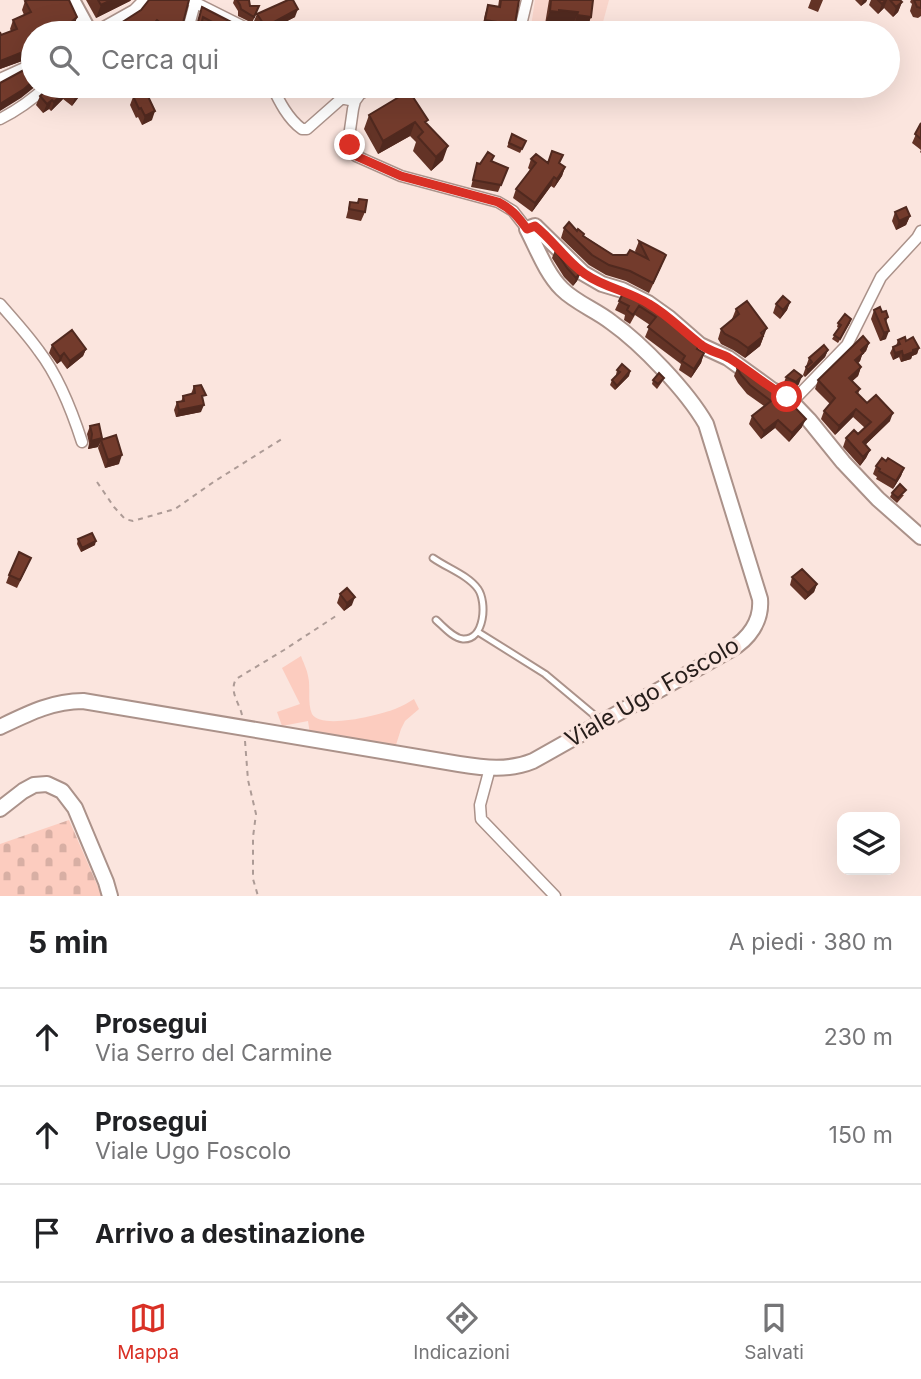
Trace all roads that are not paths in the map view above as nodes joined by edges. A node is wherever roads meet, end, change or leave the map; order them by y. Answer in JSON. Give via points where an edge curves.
{"nodes":[{"id":1,"x":72,"y":0,"type":"edge"},
{"id":2,"x":144,"y":0,"type":"edge"},
{"id":3,"x":527,"y":0,"type":"edge"},
{"id":4,"x":192,"y":1,"type":"edge"},
{"id":5,"x":84,"y":21,"type":"edge"},
{"id":6,"x":120,"y":21,"type":"edge"},
{"id":7,"x":189,"y":21,"type":"edge"},
{"id":8,"x":232,"y":21,"type":"edge"},
{"id":9,"x":522,"y":21,"type":"edge"},
{"id":10,"x":21,"y":69,"type":"edge"},
{"id":11,"x":0,"y":79,"type":"edge"},
{"id":12,"x":33,"y":98,"type":"edge"},
{"id":13,"x":278,"y":98,"type":"edge"},
{"id":14,"x":358,"y":98,"type":"edge"},
{"id":15,"x":355,"y":101,"type":"junction"},
{"id":16,"x":0,"y":119,"type":"edge"},
{"id":17,"x":527,"y":229,"type":"junction"},
{"id":18,"x":921,"y":232,"type":"edge"},
{"id":19,"x":0,"y":304,"type":"edge"},
{"id":20,"x":793,"y":402,"type":"junction"},
{"id":21,"x":82,"y":442,"type":"dead end"},
{"id":22,"x":921,"y":537,"type":"edge"},
{"id":23,"x":433,"y":558,"type":"dead end"},
{"id":24,"x":436,"y":620,"type":"dead end"},
{"id":25,"x":478,"y":632,"type":"junction"},
{"id":26,"x":602,"y":722,"type":"junction"},
{"id":27,"x":0,"y":727,"type":"edge"},
{"id":28,"x":490,"y":768,"type":"junction"},
{"id":29,"x":0,"y":809,"type":"edge"},
{"id":30,"x":110,"y":896,"type":"edge"},
{"id":31,"x":555,"y":896,"type":"edge"}],
"edges":[{"from":1,"to":5,"type":"street"},
{"from":2,"to":6,"type":"street"},
{"from":3,"to":9,"type":"street"},
{"from":4,"to":7,"type":"street"},
{"from":4,"to":8,"type":"street"},
{"from":10,"to":11,"type":"street"},
{"from":12,"to":16,"type":"street"},
{"from":13,"to":15,"type":"street","via":[[302,129],[341,99]]},
{"from":14,"to":15,"type":"street"},
{"from":15,"to":17,"type":"street","name":"Viale Ugo Foscolo","via":[[349,137],[356,156],[401,176],[498,202],[513,211]]},
{"from":17,"to":20,"type":"street","via":[[535,226],[583,273],[648,303],[700,345],[728,358]]},
{"from":17,"to":26,"type":"street","name":"Viale Ugo Foscolo","via":[[560,287],[633,340],[702,418],[760,598],[755,624],[737,646]]},
{"from":18,"to":20,"type":"street","via":[[881,277],[847,345]]},
{"from":19,"to":21,"type":"street","via":[[52,371]]},
{"from":20,"to":22,"type":"street","via":[[856,476]]},
{"from":23,"to":25,"type":"lane","via":[[479,590],[482,622]]},
{"from":24,"to":25,"type":"lane","via":[[462,639]]},
{"from":25,"to":26,"type":"lane","via":[[545,674]]},
{"from":26,"to":28,"type":"street","name":"Viale Ugo Foscolo","via":[[524,764]]},
{"from":27,"to":28,"type":"street","name":"Viale Ugo Foscolo","via":[[50,705],[83,701]]},
{"from":28,"to":31,"type":"street","via":[[481,820]]},
{"from":29,"to":30,"type":"street","via":[[34,785],[62,791],[75,808]]}]}
